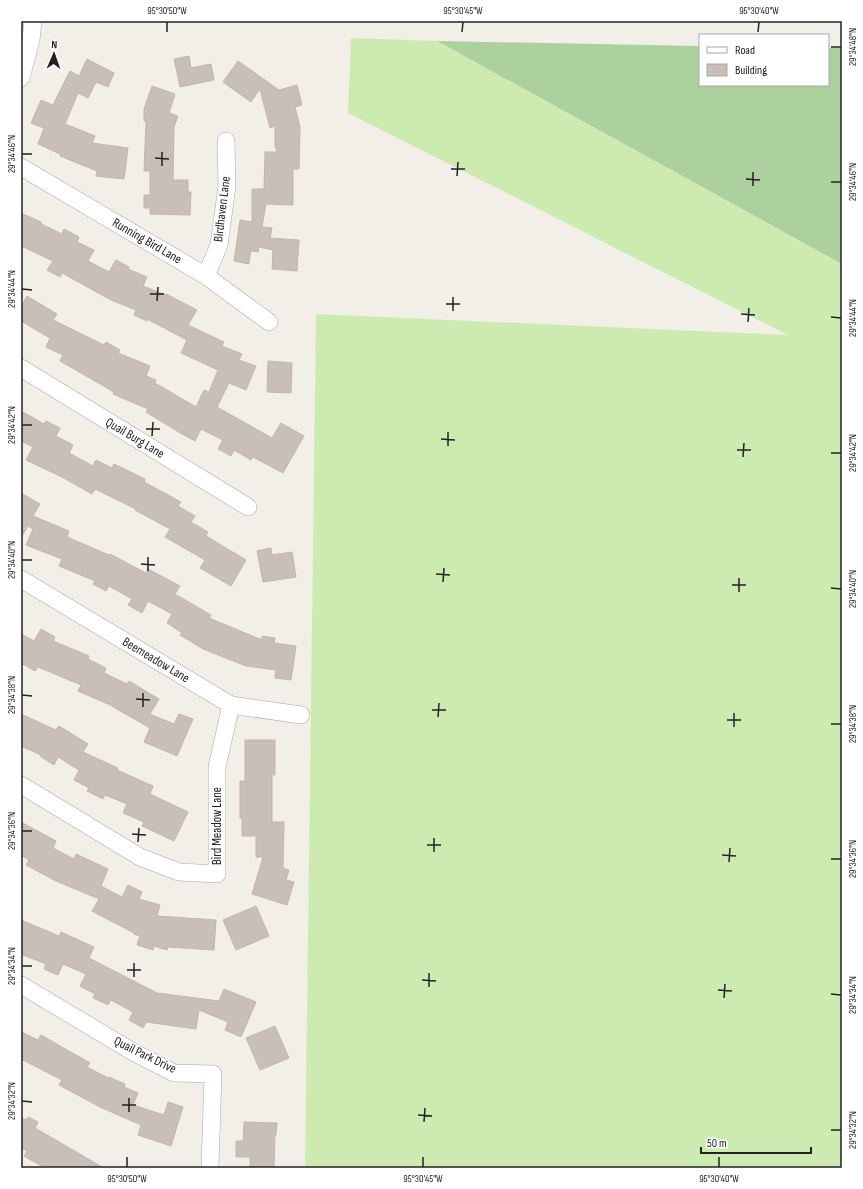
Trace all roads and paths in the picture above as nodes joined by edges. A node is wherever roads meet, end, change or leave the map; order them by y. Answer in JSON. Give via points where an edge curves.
{"nodes":[{"id":1,"x":32,"y":21,"type":"edge"},
{"id":2,"x":21,"y":78,"type":"edge"},
{"id":3,"x":226,"y":141,"type":"dead end"},
{"id":4,"x":21,"y":167,"type":"edge"},
{"id":5,"x":206,"y":276,"type":"junction"},
{"id":6,"x":269,"y":322,"type":"dead end"},
{"id":7,"x":21,"y":368,"type":"edge"},
{"id":8,"x":248,"y":507,"type":"dead end"},
{"id":9,"x":21,"y":579,"type":"edge"},
{"id":10,"x":231,"y":705,"type":"junction"},
{"id":11,"x":301,"y":715,"type":"dead end"},
{"id":12,"x":21,"y":785,"type":"edge"},
{"id":13,"x":21,"y":985,"type":"edge"},
{"id":14,"x":210,"y":1168,"type":"edge"}],
"edges":[{"from":1,"to":2,"type":"street","via":[[31,40]]},
{"from":3,"to":5,"type":"street","name":"Birdhaven Lane","via":[[227,186],[220,237]]},
{"from":4,"to":5,"type":"street","name":"Running Bird Lane"},
{"from":5,"to":6,"type":"street","name":"Running Bird Lane"},
{"from":7,"to":8,"type":"street","name":"Quail Burg Lane"},
{"from":9,"to":10,"type":"street","name":"Beemeadow Lane"},
{"from":10,"to":11,"type":"street","name":"Beemeadow Lane"},
{"from":10,"to":12,"type":"street","name":"Bird Meadow Lane","via":[[217,767],[217,874],[179,872],[140,857]]},
{"from":13,"to":14,"type":"street","name":"Quail Park Drive","via":[[133,1052],[174,1072],[213,1074]]}]}
